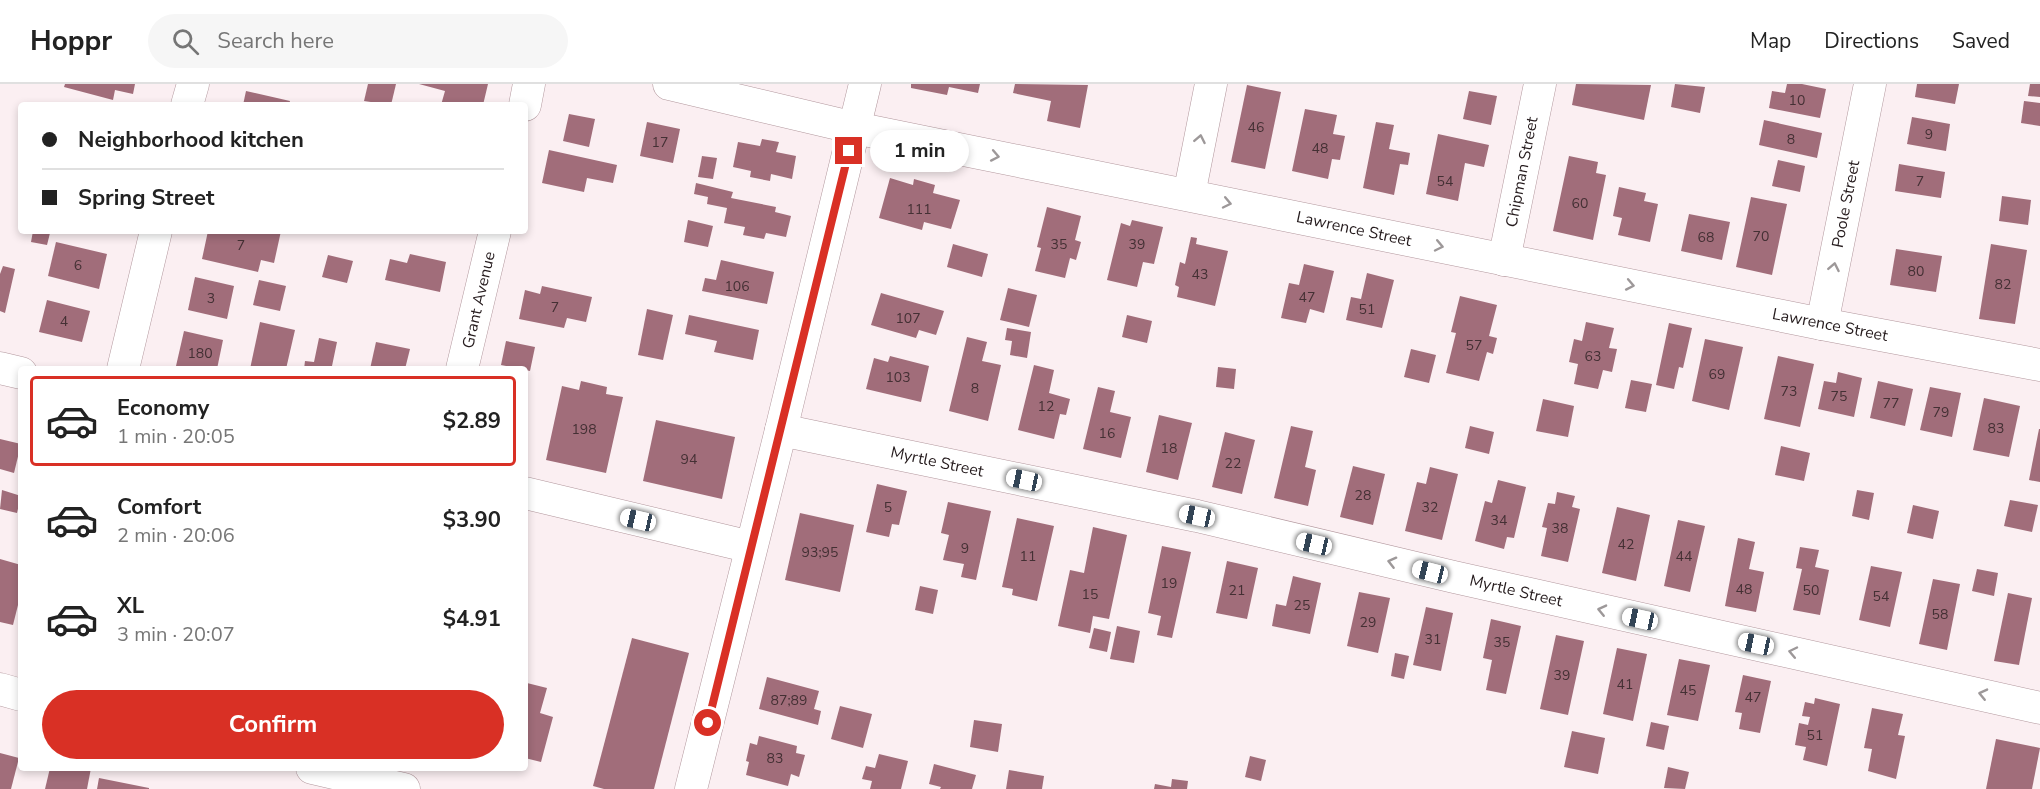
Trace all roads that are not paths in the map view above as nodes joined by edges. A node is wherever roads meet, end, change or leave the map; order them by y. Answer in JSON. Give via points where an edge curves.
{"nodes":[{"id":1,"x":193,"y":84,"type":"edge"},
{"id":2,"x":530,"y":84,"type":"edge"},
{"id":3,"x":669,"y":84,"type":"edge"},
{"id":4,"x":865,"y":84,"type":"edge"},
{"id":5,"x":1211,"y":84,"type":"edge"},
{"id":6,"x":1540,"y":84,"type":"edge"},
{"id":7,"x":1870,"y":84,"type":"edge"},
{"id":8,"x":188,"y":102,"type":"edge"},
{"id":9,"x":526,"y":102,"type":"edge"},
{"id":10,"x":855,"y":128,"type":"junction"},
{"id":11,"x":1189,"y":195,"type":"junction"},
{"id":12,"x":155,"y":234,"type":"edge"},
{"id":13,"x":494,"y":234,"type":"edge"},
{"id":14,"x":1504,"y":260,"type":"junction"},
{"id":15,"x":1822,"y":324,"type":"junction"},
{"id":16,"x":2040,"y":365,"type":"edge"},
{"id":17,"x":124,"y":366,"type":"edge"},
{"id":18,"x":463,"y":366,"type":"edge"},
{"id":19,"x":0,"y":368,"type":"edge"},
{"id":20,"x":18,"y":372,"type":"edge"},
{"id":21,"x":781,"y":430,"type":"junction"},
{"id":22,"x":528,"y":494,"type":"edge"},
{"id":23,"x":751,"y":547,"type":"junction"},
{"id":24,"x":0,"y":689,"type":"edge"},
{"id":25,"x":18,"y":693,"type":"edge"},
{"id":26,"x":2040,"y":708,"type":"edge"},
{"id":27,"x":325,"y":771,"type":"edge"},
{"id":28,"x":404,"y":789,"type":"edge"},
{"id":29,"x":691,"y":789,"type":"edge"}],
"edges":[{"from":1,"to":8,"type":"street"},
{"from":2,"to":9,"type":"street"},
{"from":3,"to":10,"type":"street","name":"Lawrence Street"},
{"from":4,"to":10,"type":"street"},
{"from":11,"to":5,"type":"street","one_way":true},
{"from":6,"to":14,"type":"street","name":"Chipman Street"},
{"from":15,"to":7,"type":"street","name":"Poole Street","one_way":true},
{"from":10,"to":11,"type":"street","name":"Lawrence Street","one_way":true},
{"from":10,"to":21,"type":"street"},
{"from":11,"to":14,"type":"street","name":"Lawrence Street","one_way":true},
{"from":12,"to":17,"type":"street"},
{"from":13,"to":18,"type":"street","name":"Grant Avenue"},
{"from":14,"to":15,"type":"street","name":"Lawrence Street","one_way":true},
{"from":15,"to":16,"type":"street","name":"Lawrence Street"},
{"from":19,"to":20,"type":"street"},
{"from":21,"to":23,"type":"street"},
{"from":26,"to":21,"type":"street","name":"Myrtle Street","one_way":true,"via":[[1197,516]]},
{"from":22,"to":23,"type":"street"},
{"from":23,"to":29,"type":"street"},
{"from":24,"to":25,"type":"street"},
{"from":27,"to":28,"type":"street"}]}
